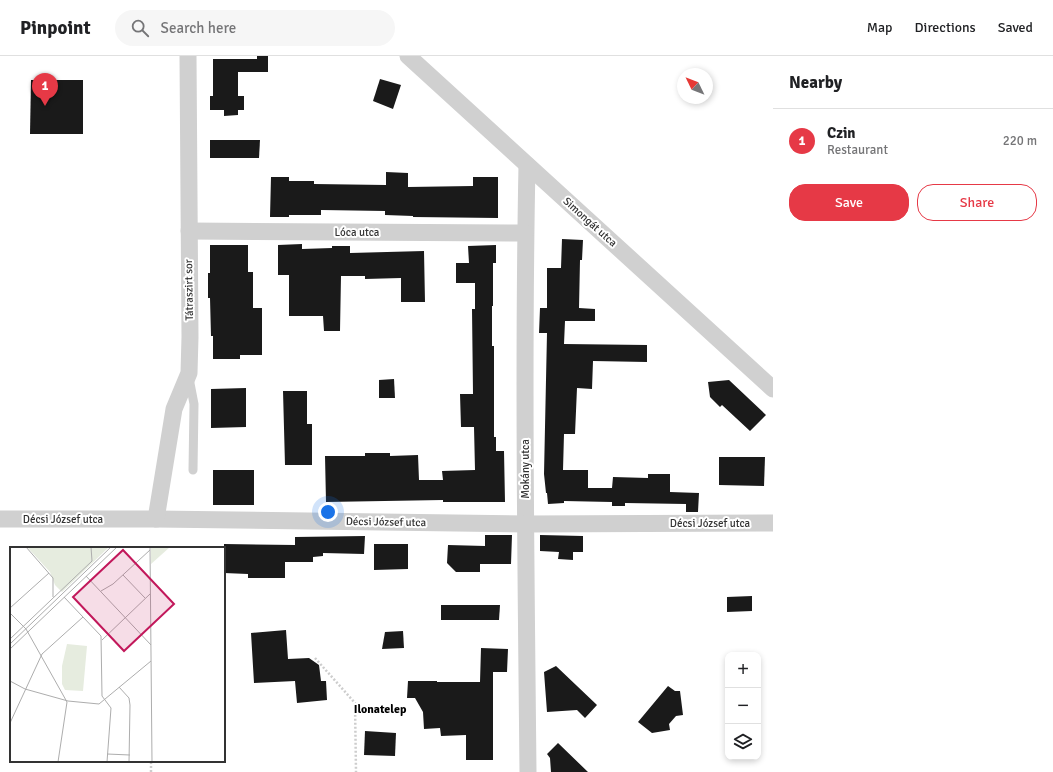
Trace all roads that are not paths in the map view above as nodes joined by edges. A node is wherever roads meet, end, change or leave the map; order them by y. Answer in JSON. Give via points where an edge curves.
{"nodes":[{"id":1,"x":188,"y":56,"type":"edge"},
{"id":2,"x":408,"y":56,"type":"edge"},
{"id":3,"x":527,"y":165,"type":"junction"},
{"id":4,"x":188,"y":232,"type":"junction"},
{"id":5,"x":525,"y":233,"type":"junction"},
{"id":6,"x":188,"y":373,"type":"junction"},
{"id":7,"x":773,"y":389,"type":"edge"},
{"id":8,"x":193,"y":470,"type":"dead end"},
{"id":9,"x":0,"y":519,"type":"edge"},
{"id":10,"x":156,"y":519,"type":"junction"},
{"id":11,"x":773,"y":523,"type":"edge"},
{"id":12,"x":526,"y":524,"type":"junction"},
{"id":13,"x":528,"y":772,"type":"edge"}],
"edges":[{"from":1,"to":4,"type":"street","name":"Tátraszirt sor"},
{"from":2,"to":3,"type":"street","name":"Simongát utca"},
{"from":3,"to":5,"type":"street","name":"Mokány utca"},
{"from":3,"to":7,"type":"street","name":"Simongát utca"},
{"from":4,"to":5,"type":"street","name":"Lóca utca"},
{"from":4,"to":6,"type":"street","name":"Tátraszirt sor"},
{"from":5,"to":12,"type":"street","name":"Mokány utca"},
{"from":6,"to":8,"type":"lane","via":[[194,404]]},
{"from":6,"to":10,"type":"street","name":"Tátraszirt sor","via":[[174,409]]},
{"from":9,"to":10,"type":"street","name":"Décsi József utca"},
{"from":10,"to":12,"type":"street","name":"Décsi József utca"},
{"from":11,"to":12,"type":"street","name":"Décsi József utca"},
{"from":12,"to":13,"type":"street","name":"Mokány utca"}]}
